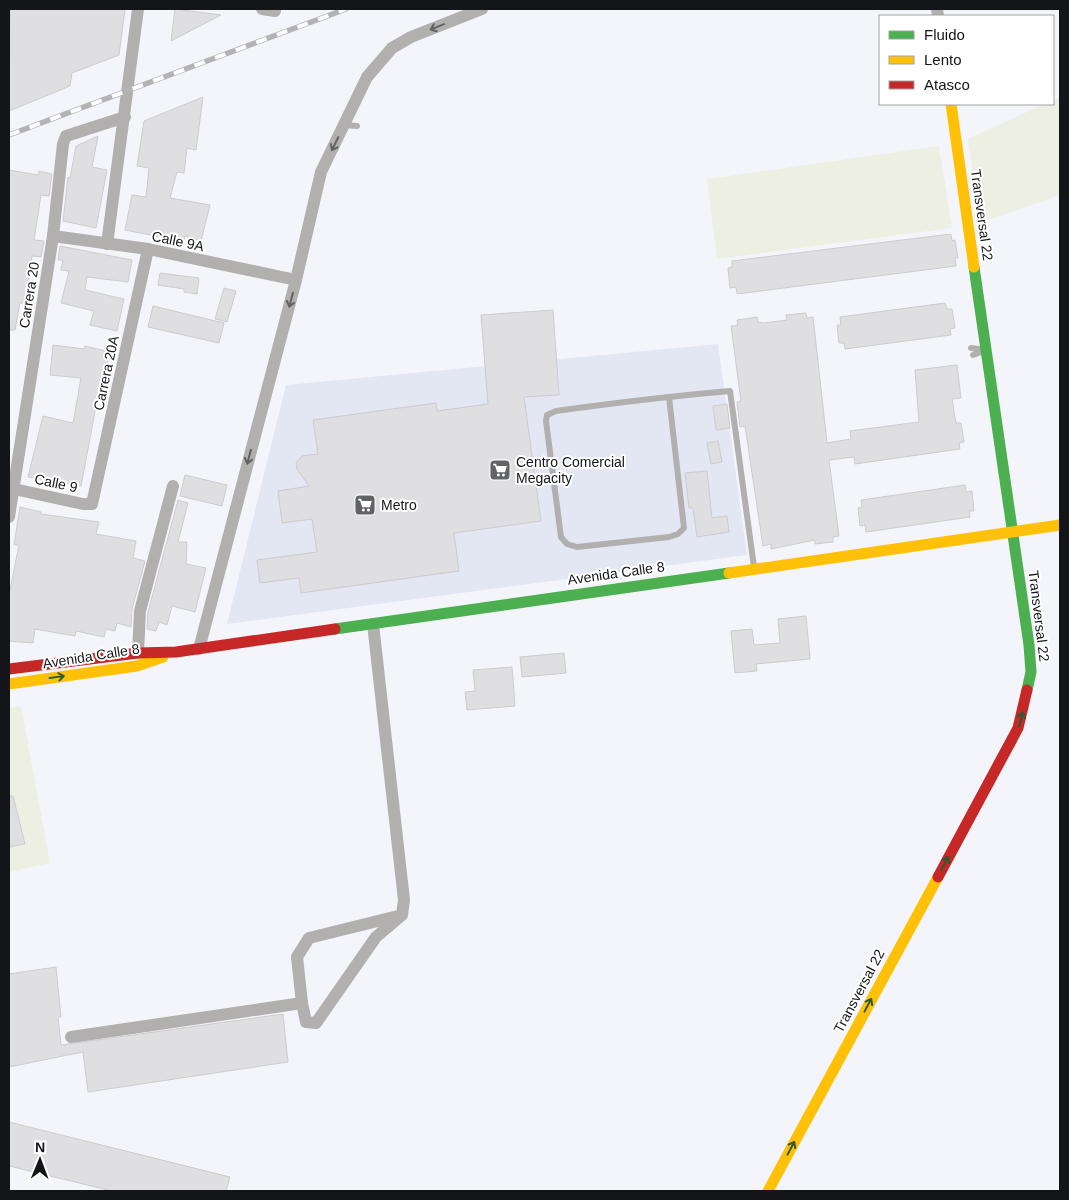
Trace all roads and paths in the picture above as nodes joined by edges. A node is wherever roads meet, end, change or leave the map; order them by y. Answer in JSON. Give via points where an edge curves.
{"nodes":[{"id":1,"x":138,"y":9,"type":"edge"},
{"id":2,"x":262,"y":9,"type":"edge"},
{"id":3,"x":482,"y":9,"type":"edge"},
{"id":4,"x":278,"y":10,"type":"edge"},
{"id":5,"x":951,"y":105,"type":"edge"},
{"id":6,"x":125,"y":116,"type":"junction"},
{"id":7,"x":53,"y":236,"type":"junction"},
{"id":8,"x":107,"y":244,"type":"junction"},
{"id":9,"x":148,"y":249,"type":"junction"},
{"id":10,"x":296,"y":280,"type":"junction"},
{"id":11,"x":988,"y":350,"type":"junction"},
{"id":12,"x":972,"y":351,"type":"dead end"},
{"id":13,"x":669,"y":397,"type":"junction"},
{"id":14,"x":172,"y":486,"type":"dead end"},
{"id":15,"x":14,"y":489,"type":"junction"},
{"id":16,"x":92,"y":504,"type":"joint"},
{"id":17,"x":9,"y":517,"type":"edge"},
{"id":18,"x":1060,"y":525,"type":"edge"},
{"id":19,"x":1012,"y":530,"type":"junction"},
{"id":20,"x":754,"y":568,"type":"junction"},
{"id":21,"x":372,"y":624,"type":"junction"},
{"id":22,"x":199,"y":648,"type":"junction"},
{"id":23,"x":176,"y":652,"type":"junction"},
{"id":24,"x":138,"y":653,"type":"junction"},
{"id":25,"x":9,"y":669,"type":"edge"},
{"id":26,"x":9,"y":684,"type":"edge"},
{"id":27,"x":402,"y":915,"type":"junction"},
{"id":28,"x":302,"y":1003,"type":"junction"},
{"id":29,"x":71,"y":1037,"type":"dead end"},
{"id":30,"x":768,"y":1191,"type":"edge"}],
"edges":[{"from":1,"to":6,"type":"street"},
{"from":2,"to":4,"type":"street"},
{"from":3,"to":10,"type":"street","one_way":true,"via":[[411,37],[392,48],[367,77],[351,125],[321,172]]},
{"from":5,"to":11,"type":"main road","name":"Transversal 22"},
{"from":6,"to":7,"type":"street","name":"Carrera 20","via":[[66,136]]},
{"from":6,"to":8,"type":"street"},
{"from":7,"to":8,"type":"street","name":"Calle 9A"},
{"from":7,"to":15,"type":"street","name":"Carrera 20"},
{"from":8,"to":9,"type":"street","name":"Calle 9A"},
{"from":9,"to":10,"type":"street","name":"Calle 9A"},
{"from":9,"to":16,"type":"street","name":"Carrera 20A"},
{"from":10,"to":22,"type":"street","one_way":true},
{"from":11,"to":12,"type":"lane"},
{"from":11,"to":19,"type":"main road","name":"Transversal 22"},
{"from":13,"to":13,"type":"lane","via":[[556,411],[547,415],[561,537],[567,544],[577,547],[669,537],[684,528]]},
{"from":13,"to":20,"type":"lane","via":[[730,390]]},
{"from":14,"to":24,"type":"street","via":[[140,611]]},
{"from":15,"to":16,"type":"street","name":"Calle 9"},
{"from":15,"to":17,"type":"street","name":"Carrera 20"},
{"from":18,"to":19,"type":"main road","name":"Avenida Calle 8"},
{"from":19,"to":20,"type":"main road","name":"Avenida Calle 8"},
{"from":30,"to":19,"type":"main road","name":"Transversal 22","one_way":true,"via":[[1018,728],[1031,672]]},
{"from":20,"to":21,"type":"main road","name":"Avenida Calle 8"},
{"from":21,"to":22,"type":"main road","name":"Avenida Calle 8"},
{"from":21,"to":27,"type":"street","via":[[404,900]]},
{"from":22,"to":23,"type":"main road","name":"Avenida Calle 8"},
{"from":23,"to":24,"type":"main road","name":"Avenida Calle 8"},
{"from":26,"to":23,"type":"main road","name":"Avenida Calle 8","one_way":true,"via":[[137,666]]},
{"from":24,"to":25,"type":"main road","name":"Avenida Calle 8"},
{"from":27,"to":28,"type":"street","via":[[309,938],[298,958]]},
{"from":27,"to":28,"type":"street","via":[[376,937],[316,1023],[306,1022]]},
{"from":28,"to":29,"type":"street"}]}
